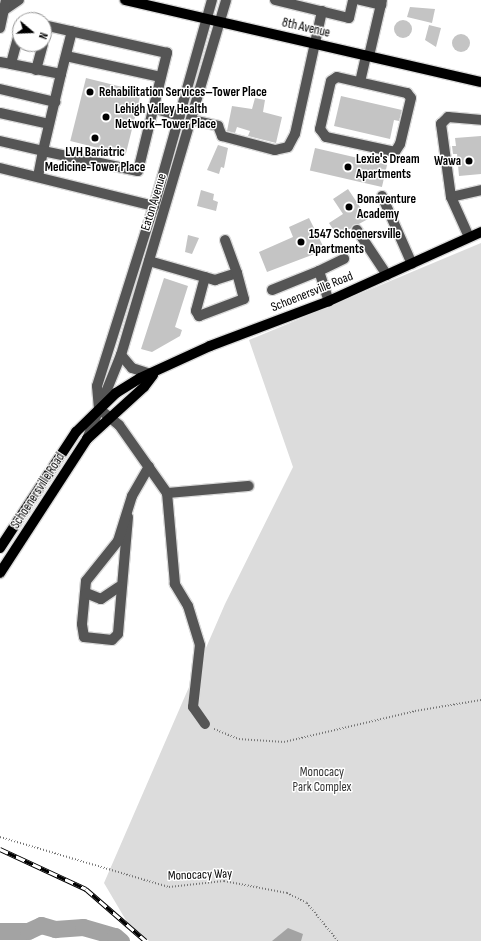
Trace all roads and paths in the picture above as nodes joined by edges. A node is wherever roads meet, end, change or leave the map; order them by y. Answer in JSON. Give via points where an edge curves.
{"nodes":[{"id":1,"x":19,"y":0,"type":"edge"},
{"id":2,"x":125,"y":0,"type":"edge"},
{"id":3,"x":212,"y":0,"type":"edge"},
{"id":4,"x":226,"y":0,"type":"edge"},
{"id":5,"x":275,"y":0,"type":"edge"},
{"id":6,"x":353,"y":0,"type":"edge"},
{"id":7,"x":360,"y":0,"type":"edge"},
{"id":8,"x":381,"y":2,"type":"edge"},
{"id":9,"x":5,"y":5,"type":"edge"},
{"id":10,"x":322,"y":11,"type":"junction"},
{"id":11,"x":207,"y":18,"type":"junction"},
{"id":12,"x":220,"y":21,"type":"junction"},
{"id":13,"x":52,"y":26,"type":"edge"},
{"id":14,"x":0,"y":28,"type":"edge"},
{"id":15,"x":72,"y":31,"type":"junction"},
{"id":16,"x":316,"y":43,"type":"junction"},
{"id":17,"x":14,"y":52,"type":"edge"},
{"id":18,"x":41,"y":52,"type":"edge"},
{"id":19,"x":367,"y":55,"type":"junction"},
{"id":20,"x":66,"y":56,"type":"junction"},
{"id":21,"x":0,"y":62,"type":"edge"},
{"id":22,"x":11,"y":64,"type":"junction"},
{"id":23,"x":36,"y":70,"type":"junction"},
{"id":24,"x":61,"y":74,"type":"junction"},
{"id":25,"x":161,"y":77,"type":"junction"},
{"id":26,"x":360,"y":82,"type":"junction"},
{"id":27,"x":481,"y":82,"type":"edge"},
{"id":28,"x":0,"y":89,"type":"edge"},
{"id":29,"x":55,"y":102,"type":"junction"},
{"id":30,"x":153,"y":108,"type":"junction"},
{"id":31,"x":0,"y":113,"type":"edge"},
{"id":32,"x":180,"y":116,"type":"junction"},
{"id":33,"x":192,"y":120,"type":"junction"},
{"id":34,"x":481,"y":120,"type":"edge"},
{"id":35,"x":49,"y":124,"type":"junction"},
{"id":36,"x":0,"y":141,"type":"edge"},
{"id":37,"x":43,"y":151,"type":"junction"},
{"id":38,"x":0,"y":168,"type":"edge"},
{"id":39,"x":38,"y":176,"type":"junction"},
{"id":40,"x":481,"y":190,"type":"edge"},
{"id":41,"x":382,"y":196,"type":"dead end"},
{"id":42,"x":451,"y":197,"type":"junction"},
{"id":43,"x":154,"y":206,"type":"junction"},
{"id":44,"x":357,"y":230,"type":"dead end"},
{"id":45,"x":481,"y":232,"type":"edge"},
{"id":46,"x":469,"y":237,"type":"junction"},
{"id":47,"x":225,"y":240,"type":"dead end"},
{"id":48,"x":344,"y":259,"type":"dead end"},
{"id":49,"x":149,"y":261,"type":"junction"},
{"id":50,"x":412,"y":264,"type":"junction"},
{"id":51,"x":319,"y":271,"type":"junction"},
{"id":52,"x":237,"y":273,"type":"junction"},
{"id":53,"x":388,"y":275,"type":"junction"},
{"id":54,"x":205,"y":277,"type":"junction"},
{"id":55,"x":272,"y":290,"type":"dead end"},
{"id":56,"x":329,"y":301,"type":"junction"},
{"id":57,"x":121,"y":355,"type":"junction"},
{"id":58,"x":153,"y":375,"type":"junction"},
{"id":59,"x":99,"y":409,"type":"junction"},
{"id":60,"x":109,"y":418,"type":"junction"},
{"id":61,"x":87,"y":439,"type":"junction"},
{"id":62,"x":149,"y":466,"type":"junction"},
{"id":63,"x":249,"y":486,"type":"dead end"},
{"id":64,"x":167,"y":493,"type":"junction"},
{"id":65,"x":128,"y":517,"type":"junction"},
{"id":66,"x":0,"y":548,"type":"edge"},
{"id":67,"x":0,"y":573,"type":"edge"},
{"id":68,"x":119,"y":587,"type":"junction"},
{"id":69,"x":86,"y":593,"type":"junction"},
{"id":70,"x":481,"y":700,"type":"edge"},
{"id":71,"x":205,"y":724,"type":"joint"},
{"id":72,"x":0,"y":837,"type":"edge"},
{"id":73,"x":338,"y":941,"type":"edge"}],
"edges":[{"from":1,"to":9,"type":"street"},
{"from":2,"to":11,"type":"main road","name":"8th Avenue"},
{"from":3,"to":11,"type":"street","name":"Eaton Avenue"},
{"from":4,"to":12,"type":"street","name":"Eaton Avenue"},
{"from":5,"to":10,"type":"street"},
{"from":6,"to":10,"type":"street","via":[[350,18]]},
{"from":7,"to":8,"type":"street"},
{"from":8,"to":19,"type":"street"},
{"from":9,"to":14,"type":"street"},
{"from":10,"to":16,"type":"street"},
{"from":11,"to":12,"type":"main road","name":"8th Avenue"},
{"from":11,"to":32,"type":"street","name":"Eaton Avenue"},
{"from":12,"to":16,"type":"main road","name":"8th Avenue"},
{"from":12,"to":33,"type":"street","name":"Eaton Avenue"},
{"from":13,"to":15,"type":"street"},
{"from":15,"to":20,"type":"street"},
{"from":15,"to":25,"type":"street","via":[[167,53]]},
{"from":16,"to":19,"type":"main road","name":"8th Avenue"},
{"from":16,"to":33,"type":"street","via":[[295,134],[282,151],[222,136],[218,126]]},
{"from":17,"to":22,"type":"street"},
{"from":18,"to":23,"type":"street"},
{"from":19,"to":26,"type":"street"},
{"from":19,"to":27,"type":"main road","name":"8th Avenue"},
{"from":20,"to":24,"type":"street"},
{"from":20,"to":25,"type":"street"},
{"from":21,"to":22,"type":"street"},
{"from":22,"to":23,"type":"street"},
{"from":23,"to":24,"type":"street"},
{"from":24,"to":29,"type":"street"},
{"from":25,"to":30,"type":"street"},
{"from":26,"to":26,"type":"street","via":[[337,77],[331,81],[320,129],[326,137],[395,152],[400,144],[411,98],[407,93]]},
{"from":28,"to":29,"type":"street"},
{"from":29,"to":35,"type":"street"},
{"from":30,"to":32,"type":"street"},
{"from":30,"to":37,"type":"street","via":[[138,171]]},
{"from":31,"to":35,"type":"street"},
{"from":32,"to":43,"type":"street","name":"Eaton Avenue"},
{"from":33,"to":49,"type":"street","name":"Eaton Avenue"},
{"from":34,"to":42,"type":"street","via":[[448,117],[441,124]]},
{"from":35,"to":37,"type":"street"},
{"from":36,"to":37,"type":"street"},
{"from":37,"to":39,"type":"street"},
{"from":38,"to":39,"type":"street"},
{"from":39,"to":43,"type":"street"},
{"from":40,"to":42,"type":"street"},
{"from":41,"to":50,"type":"street"},
{"from":42,"to":46,"type":"street"},
{"from":43,"to":59,"type":"street","name":"Eaton Avenue","via":[[97,386]]},
{"from":44,"to":53,"type":"street"},
{"from":45,"to":46,"type":"main road","name":"Schoenersville Road"},
{"from":46,"to":50,"type":"main road","name":"Schoenersville Road"},
{"from":47,"to":52,"type":"street"},
{"from":48,"to":51,"type":"street"},
{"from":49,"to":54,"type":"street"},
{"from":49,"to":57,"type":"street","name":"Eaton Avenue"},
{"from":50,"to":53,"type":"main road","name":"Schoenersville Road"},
{"from":51,"to":55,"type":"street"},
{"from":51,"to":56,"type":"street"},
{"from":52,"to":54,"type":"street","via":[[215,280]]},
{"from":52,"to":54,"type":"street","via":[[244,299],[199,316],[196,311]]},
{"from":53,"to":56,"type":"main road","name":"Schoenersville Road"},
{"from":56,"to":58,"type":"main road","name":"Schoenersville Road","via":[[226,340]]},
{"from":57,"to":58,"type":"street","via":[[132,368]]},
{"from":57,"to":59,"type":"street","name":"Eaton Avenue","via":[[111,387]]},
{"from":58,"to":59,"type":"main road","name":"Schoenersville Road","via":[[134,381]]},
{"from":58,"to":60,"type":"main road","name":"Schoenersville Road","via":[[144,387]]},
{"from":59,"to":60,"type":"street"},
{"from":59,"to":61,"type":"street","name":"Eaton Avenue"},
{"from":59,"to":66,"type":"main road","name":"Schoenersville Road","via":[[76,432]]},
{"from":60,"to":61,"type":"main road","name":"Schoenersville Road"},
{"from":60,"to":62,"type":"street","via":[[119,425]]},
{"from":61,"to":67,"type":"main road","name":"Schoenersville Road"},
{"from":62,"to":64,"type":"street"},
{"from":62,"to":65,"type":"street","via":[[132,496]]},
{"from":63,"to":64,"type":"street"},
{"from":64,"to":71,"type":"street","via":[[176,584],[188,606],[200,645],[194,707]]},
{"from":65,"to":68,"type":"street","via":[[130,523]]},
{"from":65,"to":69,"type":"street","via":[[110,552],[91,570],[86,581]]},
{"from":68,"to":69,"type":"street","via":[[101,600]]},
{"from":68,"to":69,"type":"street","via":[[118,634],[112,640],[84,638],[82,624]]},
{"from":70,"to":71,"type":"path","via":[[415,711],[284,742],[239,739]]},
{"from":72,"to":73,"type":"path","name":"Monocacy Way","via":[[170,887],[224,881],[287,893],[307,903]]}]}
